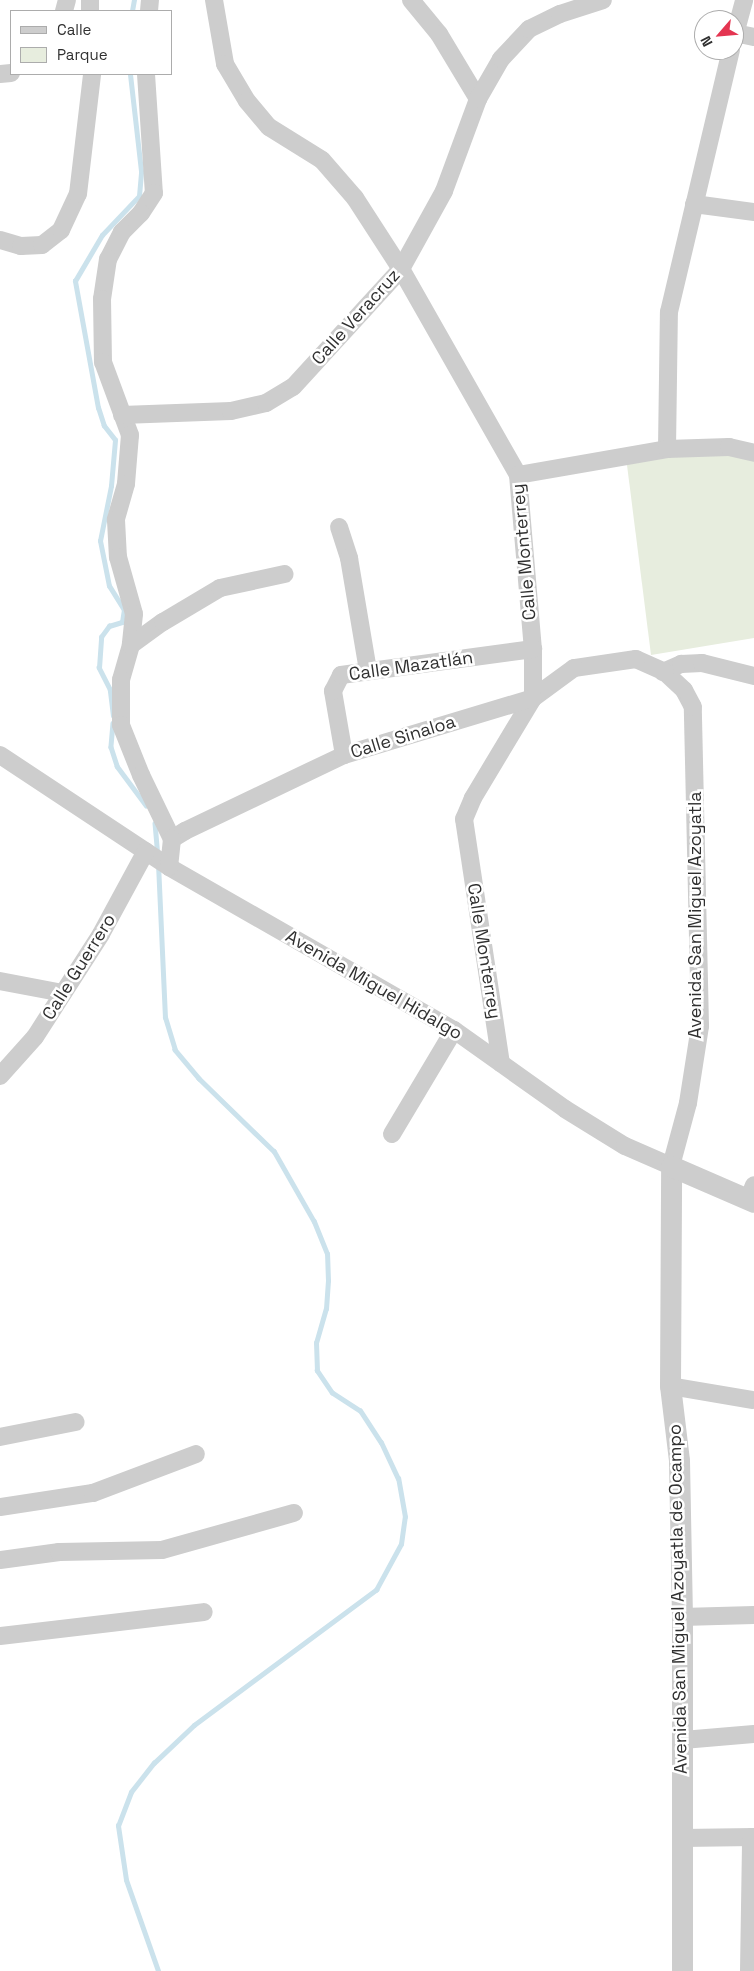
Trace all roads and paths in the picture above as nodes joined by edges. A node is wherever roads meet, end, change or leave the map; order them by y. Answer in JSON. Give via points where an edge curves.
{"nodes":[{"id":1,"x":214,"y":0,"type":"edge"},
{"id":2,"x":411,"y":0,"type":"edge"},
{"id":3,"x":603,"y":0,"type":"edge"},
{"id":4,"x":728,"y":60,"type":"edge"},
{"id":5,"x":92,"y":75,"type":"edge"},
{"id":6,"x":146,"y":75,"type":"edge"},
{"id":7,"x":478,"y":99,"type":"junction"},
{"id":8,"x":694,"y":204,"type":"junction"},
{"id":9,"x":754,"y":212,"type":"edge"},
{"id":10,"x":0,"y":240,"type":"edge"},
{"id":11,"x":401,"y":269,"type":"junction"},
{"id":12,"x":122,"y":415,"type":"junction"},
{"id":13,"x":667,"y":449,"type":"junction"},
{"id":14,"x":754,"y":453,"type":"edge"},
{"id":15,"x":518,"y":475,"type":"junction"},
{"id":16,"x":339,"y":527,"type":"dead end"},
{"id":17,"x":285,"y":574,"type":"dead end"},
{"id":18,"x":131,"y":645,"type":"junction"},
{"id":19,"x":533,"y":649,"type":"junction"},
{"id":20,"x":368,"y":670,"type":"junction"},
{"id":21,"x":664,"y":672,"type":"junction"},
{"id":22,"x":754,"y":676,"type":"edge"},
{"id":23,"x":534,"y":698,"type":"junction"},
{"id":24,"x":0,"y":755,"type":"edge"},
{"id":25,"x":344,"y":755,"type":"junction"},
{"id":26,"x":172,"y":839,"type":"junction"},
{"id":27,"x":146,"y":851,"type":"junction"},
{"id":28,"x":169,"y":867,"type":"junction"},
{"id":29,"x":0,"y":981,"type":"edge"},
{"id":30,"x":63,"y":993,"type":"junction"},
{"id":31,"x":454,"y":1030,"type":"junction"},
{"id":32,"x":502,"y":1062,"type":"junction"},
{"id":33,"x":0,"y":1076,"type":"edge"},
{"id":34,"x":392,"y":1134,"type":"dead end"},
{"id":35,"x":672,"y":1166,"type":"junction"},
{"id":36,"x":752,"y":1196,"type":"edge"},
{"id":37,"x":670,"y":1386,"type":"junction"},
{"id":38,"x":752,"y":1400,"type":"dead end"},
{"id":39,"x":76,"y":1422,"type":"dead end"},
{"id":40,"x":0,"y":1437,"type":"edge"},
{"id":41,"x":196,"y":1454,"type":"dead end"},
{"id":42,"x":0,"y":1507,"type":"edge"},
{"id":43,"x":294,"y":1513,"type":"dead end"},
{"id":44,"x":0,"y":1560,"type":"edge"},
{"id":45,"x":204,"y":1612,"type":"dead end"},
{"id":46,"x":754,"y":1615,"type":"edge"},
{"id":47,"x":682,"y":1617,"type":"junction"},
{"id":48,"x":0,"y":1636,"type":"edge"},
{"id":49,"x":754,"y":1734,"type":"edge"},
{"id":50,"x":683,"y":1740,"type":"junction"},
{"id":51,"x":752,"y":1837,"type":"edge"},
{"id":52,"x":682,"y":1838,"type":"junction"},
{"id":53,"x":682,"y":1971,"type":"edge"},
{"id":54,"x":749,"y":1971,"type":"edge"}],
"edges":[{"from":1,"to":11,"type":"street","name":"Calle Monterrey","via":[[225,64],[247,101],[269,127],[322,160],[355,198]]},
{"from":2,"to":7,"type":"street","via":[[439,34]]},
{"from":3,"to":7,"type":"street","name":"Calle Veracruz","via":[[560,14],[529,29],[501,59]]},
{"from":4,"to":8,"type":"street"},
{"from":5,"to":10,"type":"street","via":[[78,194],[61,230],[42,245],[21,246]]},
{"from":6,"to":12,"type":"street","via":[[154,193],[142,213],[122,232],[108,259],[102,299],[103,362]]},
{"from":7,"to":11,"type":"street","name":"Calle Veracruz","via":[[444,191]]},
{"from":8,"to":9,"type":"street"},
{"from":8,"to":13,"type":"street","via":[[669,312]]},
{"from":11,"to":12,"type":"street","name":"Calle Veracruz","via":[[292,387],[266,403],[231,411]]},
{"from":11,"to":15,"type":"street","name":"Calle Monterrey"},
{"from":12,"to":18,"type":"street","via":[[130,435],[130,454],[116,520],[118,557],[134,614]]},
{"from":13,"to":14,"type":"street","via":[[729,447]]},
{"from":13,"to":15,"type":"street"},
{"from":15,"to":19,"type":"street","name":"Calle Monterrey"},
{"from":16,"to":20,"type":"street","via":[[349,558]]},
{"from":17,"to":18,"type":"street","via":[[220,588]]},
{"from":18,"to":26,"type":"street","via":[[121,680],[121,725]]},
{"from":19,"to":20,"type":"street","name":"Calle Mazatlán"},
{"from":19,"to":23,"type":"street","name":"Calle Monterrey"},
{"from":20,"to":25,"type":"street","name":"Calle Mazatlán","via":[[341,675],[333,691]]},
{"from":21,"to":22,"type":"street","via":[[681,664],[702,663]]},
{"from":21,"to":23,"type":"street","name":"Calle Sinaloa","via":[[636,659],[574,668]]},
{"from":21,"to":35,"type":"street","name":"Avenida San Miguel Azoyatla","via":[[684,690],[693,707],[700,1016],[688,1103]]},
{"from":23,"to":25,"type":"street","name":"Calle Sinaloa"},
{"from":23,"to":32,"type":"street","name":"Calle Monterrey","via":[[473,798],[464,819]]},
{"from":24,"to":27,"type":"street","name":"Avenida Miguel Hidalgo"},
{"from":25,"to":26,"type":"street","name":"Calle Sinaloa"},
{"from":26,"to":28,"type":"street"},
{"from":27,"to":28,"type":"street","name":"Avenida Miguel Hidalgo"},
{"from":27,"to":30,"type":"street","name":"Calle Guerrero","via":[[127,889]]},
{"from":28,"to":31,"type":"street","name":"Avenida Miguel Hidalgo"},
{"from":29,"to":30,"type":"street"},
{"from":30,"to":33,"type":"street","name":"Calle Guerrero","via":[[35,1037]]},
{"from":31,"to":32,"type":"street","name":"Avenida Miguel Hidalgo"},
{"from":31,"to":34,"type":"street"},
{"from":32,"to":35,"type":"street","name":"Avenida Miguel Hidalgo","via":[[564,1109],[625,1146]]},
{"from":35,"to":36,"type":"street","name":"Avenida Miguel Hidalgo"},
{"from":35,"to":37,"type":"street","name":"Avenida San Miguel Azoyatla de Ocampo"},
{"from":37,"to":38,"type":"street"},
{"from":37,"to":47,"type":"street","name":"Avenida San Miguel Azoyatla de Ocampo","via":[[679,1460]]},
{"from":39,"to":40,"type":"street"},
{"from":41,"to":42,"type":"street","via":[[93,1493]]},
{"from":43,"to":44,"type":"street","via":[[162,1550],[59,1552]]},
{"from":45,"to":48,"type":"street"},
{"from":46,"to":47,"type":"street"},
{"from":47,"to":50,"type":"street","name":"Avenida San Miguel Azoyatla de Ocampo"},
{"from":49,"to":50,"type":"street"},
{"from":50,"to":52,"type":"street","name":"Avenida San Miguel Azoyatla de Ocampo"},
{"from":51,"to":52,"type":"street"},
{"from":51,"to":54,"type":"street"},
{"from":52,"to":53,"type":"street","name":"Avenida San Miguel Azoyatla de Ocampo"}]}
